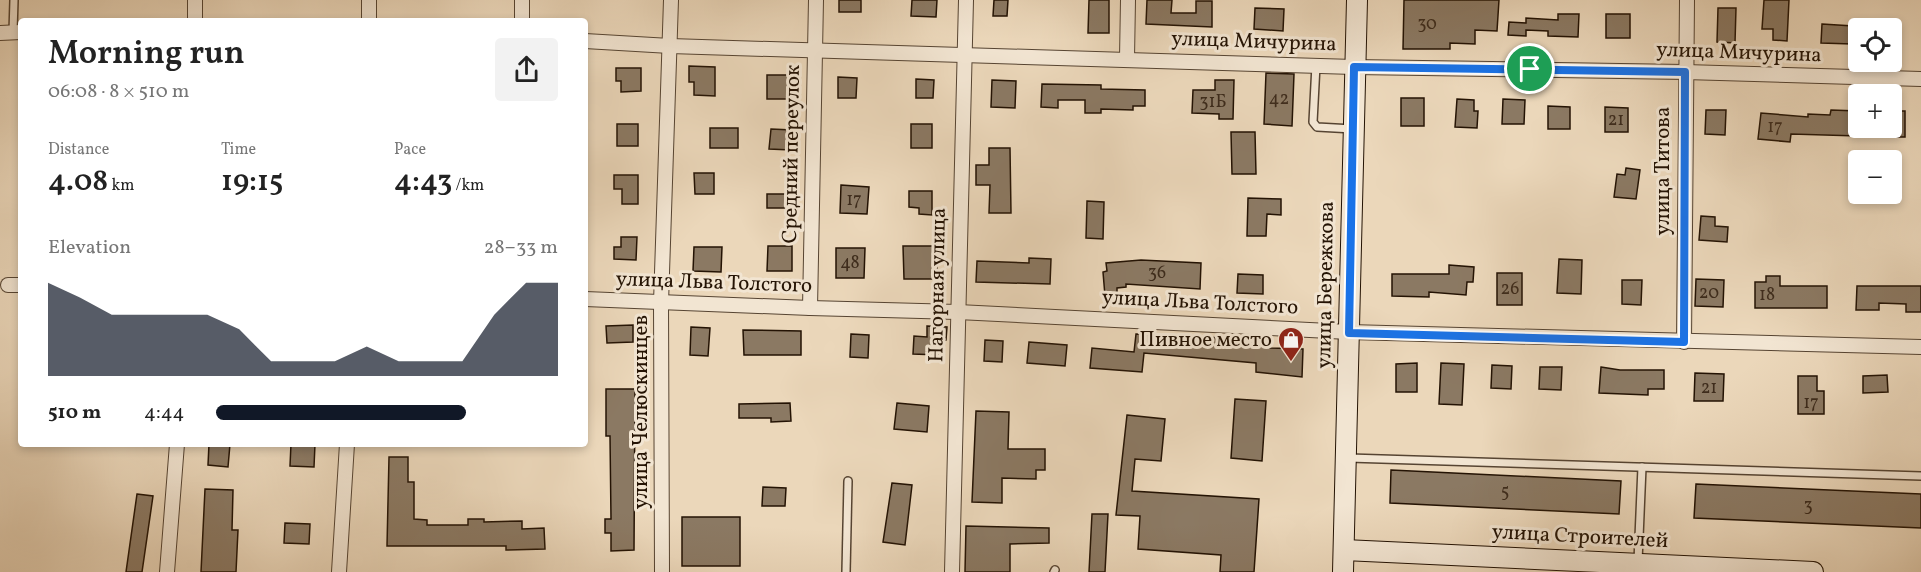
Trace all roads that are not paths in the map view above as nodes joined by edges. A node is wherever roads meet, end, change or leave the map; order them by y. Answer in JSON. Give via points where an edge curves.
{"nodes":[{"id":1,"x":14,"y":0,"type":"edge"},
{"id":2,"x":195,"y":0,"type":"edge"},
{"id":3,"x":369,"y":0,"type":"edge"},
{"id":4,"x":522,"y":0,"type":"edge"},
{"id":5,"x":671,"y":0,"type":"edge"},
{"id":6,"x":816,"y":0,"type":"edge"},
{"id":7,"x":966,"y":0,"type":"edge"},
{"id":8,"x":1128,"y":0,"type":"edge"},
{"id":9,"x":1357,"y":0,"type":"edge"},
{"id":10,"x":1687,"y":0,"type":"edge"},
{"id":11,"x":195,"y":18,"type":"edge"},
{"id":12,"x":369,"y":18,"type":"edge"},
{"id":13,"x":522,"y":18,"type":"edge"},
{"id":14,"x":11,"y":32,"type":"edge"},
{"id":15,"x":588,"y":41,"type":"edge"},
{"id":16,"x":670,"y":46,"type":"junction"},
{"id":17,"x":815,"y":49,"type":"junction"},
{"id":18,"x":965,"y":55,"type":"junction"},
{"id":19,"x":1126,"y":58,"type":"junction"},
{"id":20,"x":1316,"y":65,"type":"junction"},
{"id":21,"x":1354,"y":67,"type":"junction"},
{"id":22,"x":1685,"y":72,"type":"junction"},
{"id":23,"x":1921,"y":79,"type":"edge"},
{"id":24,"x":1353,"y":129,"type":"junction"},
{"id":25,"x":588,"y":299,"type":"edge"},
{"id":26,"x":661,"y":303,"type":"junction"},
{"id":27,"x":810,"y":308,"type":"junction"},
{"id":28,"x":958,"y":312,"type":"junction"},
{"id":29,"x":1349,"y":333,"type":"junction"},
{"id":30,"x":1684,"y":342,"type":"junction"},
{"id":31,"x":1921,"y":347,"type":"edge"},
{"id":32,"x":177,"y":447,"type":"edge"},
{"id":33,"x":347,"y":447,"type":"edge"},
{"id":34,"x":1346,"y":458,"type":"junction"},
{"id":35,"x":1642,"y":467,"type":"junction"},
{"id":36,"x":1921,"y":476,"type":"edge"},
{"id":37,"x":848,"y":481,"type":"dead end"},
{"id":38,"x":1344,"y":550,"type":"junction"},
{"id":39,"x":1638,"y":564,"type":"junction"},
{"id":40,"x":1672,"y":569,"type":"edge"},
{"id":41,"x":1772,"y":571,"type":"edge"},
{"id":42,"x":167,"y":572,"type":"edge"},
{"id":43,"x":339,"y":572,"type":"edge"},
{"id":44,"x":662,"y":572,"type":"edge"},
{"id":45,"x":846,"y":572,"type":"edge"},
{"id":46,"x":952,"y":572,"type":"edge"},
{"id":47,"x":1343,"y":572,"type":"edge"},
{"id":48,"x":1813,"y":572,"type":"edge"}],
"edges":[{"from":1,"to":14,"type":"lane"},
{"from":2,"to":11,"type":"street"},
{"from":3,"to":12,"type":"street"},
{"from":4,"to":13,"type":"street"},
{"from":5,"to":16,"type":"street","name":"улица Челюскинцев"},
{"from":6,"to":17,"type":"street","name":"Средний переулок"},
{"from":7,"to":18,"type":"street","name":"Нагорная улица"},
{"from":8,"to":19,"type":"street"},
{"from":9,"to":21,"type":"street","name":"улица Бережкова"},
{"from":10,"to":22,"type":"street","name":"улица Титова"},
{"from":15,"to":16,"type":"street","name":"улица Мичурина"},
{"from":16,"to":17,"type":"street","name":"улица Мичурина"},
{"from":16,"to":26,"type":"street","name":"улица Челюскинцев"},
{"from":17,"to":18,"type":"street","name":"улица Мичурина"},
{"from":17,"to":27,"type":"street","name":"Средний переулок"},
{"from":18,"to":19,"type":"street","name":"улица Мичурина"},
{"from":18,"to":28,"type":"street","name":"Нагорная улица"},
{"from":19,"to":20,"type":"street","name":"улица Мичурина"},
{"from":20,"to":21,"type":"street","name":"улица Мичурина"},
{"from":20,"to":24,"type":"lane","via":[[1313,122],[1317,127]]},
{"from":21,"to":22,"type":"street","name":"улица Мичурина"},
{"from":21,"to":24,"type":"street","name":"улица Бережкова"},
{"from":22,"to":23,"type":"street","name":"улица Мичурина"},
{"from":22,"to":30,"type":"street","name":"улица Титова"},
{"from":24,"to":29,"type":"street","name":"улица Бережкова"},
{"from":25,"to":26,"type":"street","name":"улица Льва Толстого"},
{"from":26,"to":27,"type":"street","name":"улица Льва Толстого"},
{"from":26,"to":44,"type":"street","name":"улица Челюскинцев"},
{"from":27,"to":28,"type":"street","name":"улица Льва Толстого"},
{"from":28,"to":29,"type":"street","name":"улица Льва Толстого"},
{"from":28,"to":46,"type":"street","name":"Нагорная улица"},
{"from":29,"to":30,"type":"street","name":"улица Льва Толстого"},
{"from":29,"to":34,"type":"street","name":"улица Бережкова"},
{"from":30,"to":31,"type":"street","name":"улица Льва Толстого"},
{"from":32,"to":42,"type":"street"},
{"from":33,"to":43,"type":"street"},
{"from":34,"to":35,"type":"lane"},
{"from":34,"to":38,"type":"street","name":"улица Бережкова"},
{"from":35,"to":36,"type":"lane"},
{"from":35,"to":39,"type":"lane"},
{"from":37,"to":45,"type":"lane"},
{"from":38,"to":39,"type":"street","name":"улица Строителей"},
{"from":38,"to":47,"type":"street","name":"улица Бережкова"},
{"from":39,"to":40,"type":"street","name":"улица Строителей"},
{"from":40,"to":41,"type":"street","name":"улица Строителей"},
{"from":41,"to":48,"type":"street","name":"улица Строителей"}]}
